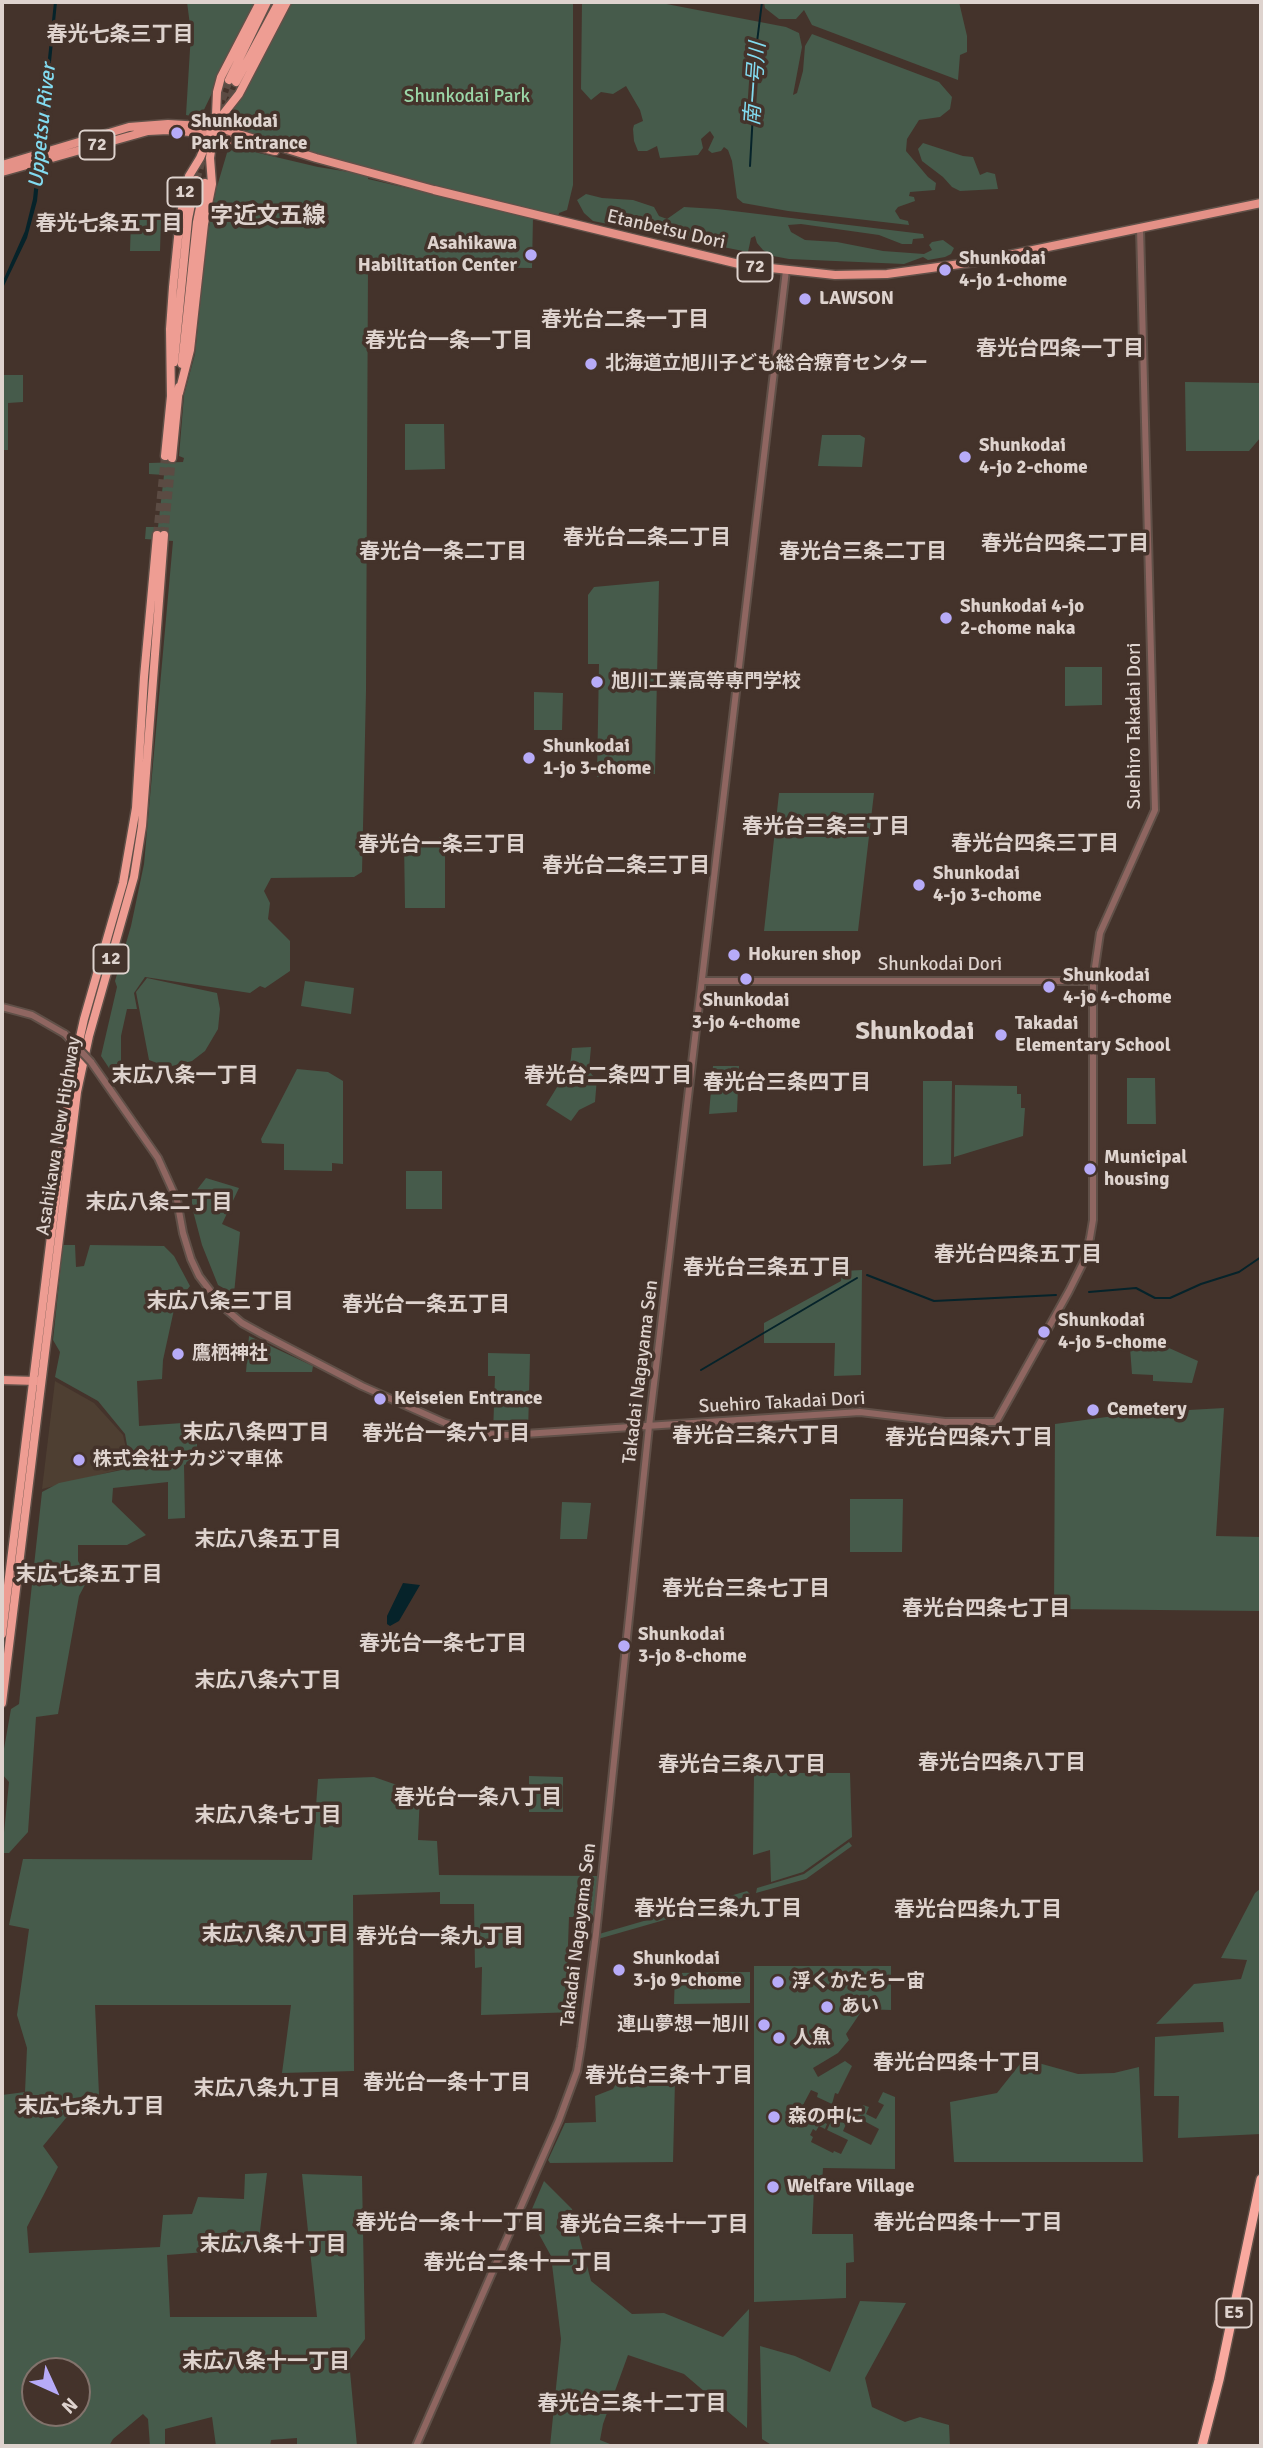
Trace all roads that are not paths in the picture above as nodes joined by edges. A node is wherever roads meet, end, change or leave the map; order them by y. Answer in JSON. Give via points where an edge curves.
{"nodes":[{"id":1,"x":260,"y":2,"type":"edge"},
{"id":2,"x":267,"y":2,"type":"edge"},
{"id":3,"x":279,"y":2,"type":"edge"},
{"id":4,"x":287,"y":2,"type":"edge"},
{"id":5,"x":214,"y":132,"type":"junction"},
{"id":6,"x":29,"y":162,"type":"junction"},
{"id":7,"x":2,"y":165,"type":"edge"},
{"id":8,"x":2,"y":172,"type":"edge"},
{"id":9,"x":1261,"y":203,"type":"edge"},
{"id":10,"x":1140,"y":228,"type":"junction"},
{"id":11,"x":786,"y":270,"type":"junction"},
{"id":12,"x":179,"y":393,"type":"junction"},
{"id":13,"x":171,"y":398,"type":"junction"},
{"id":14,"x":160,"y":535,"type":"tunnel mouth"},
{"id":15,"x":703,"y":981,"type":"junction"},
{"id":16,"x":1093,"y":981,"type":"junction"},
{"id":17,"x":2,"y":1006,"type":"edge"},
{"id":18,"x":2,"y":1380,"type":"edge"},
{"id":19,"x":38,"y":1381,"type":"junction"},
{"id":20,"x":649,"y":1426,"type":"junction"},
{"id":21,"x":2,"y":1634,"type":"edge"},
{"id":22,"x":2,"y":1703,"type":"edge"},
{"id":23,"x":1261,"y":2179,"type":"edge"},
{"id":24,"x":416,"y":2446,"type":"edge"},
{"id":25,"x":1202,"y":2446,"type":"edge"}],
"edges":[{"from":1,"to":5,"type":"highway","number":"12","via":[[221,77]]},
{"from":2,"to":3,"type":"highway","via":[[232,81]]},
{"from":4,"to":5,"type":"highway","number":"12"},
{"from":5,"to":6,"type":"main road","name":"Etanbetsu Dori","number":"72","via":[[130,127]]},
{"from":5,"to":11,"type":"main road","name":"Etanbetsu Dori","number":"72","via":[[667,247]]},
{"from":5,"to":12,"type":"highway","number":"12","via":[[212,184],[190,350]]},
{"from":5,"to":13,"type":"highway","number":"12","via":[[189,176],[180,218],[170,329]]},
{"from":6,"to":7,"type":"main road","name":"Etanbetsu Dori","number":"72"},
{"from":6,"to":8,"type":"main road","name":"Etanbetsu Dori","number":"72"},
{"from":9,"to":10,"type":"main road","name":"Etanbetsu Dori","number":"72"},
{"from":10,"to":11,"type":"main road","name":"Etanbetsu Dori","number":"72","via":[[975,262],[887,274]]},
{"from":10,"to":16,"type":"street","name":"Suehiro Takadai Dori","via":[[1155,810],[1100,933]]},
{"from":11,"to":15,"type":"street","name":"Takadai Nagayama Sen"},
{"from":12,"to":13,"type":"highway","number":"12","via":[[168,457]]},
{"from":12,"to":13,"type":"highway","number":"12","via":[[200,182],[188,219]]},
{"from":14,"to":19,"type":"highway","name":"Asahikawa New Highway","number":"12","via":[[144,677],[136,808],[116,912],[75,1053]]},
{"from":15,"to":16,"type":"street","name":"Shunkodai Dori"},
{"from":15,"to":20,"type":"street","name":"Takadai Nagayama Sen"},
{"from":16,"to":20,"type":"street","name":"Suehiro Takadai Dori","via":[[1090,1238],[1074,1283],[996,1422],[944,1422],[860,1412]]},
{"from":17,"to":20,"type":"street","name":"Suehiro Takadai Dori","bridge":true,"via":[[32,1015],[65,1034],[91,1062],[170,1180],[199,1276],[214,1298],[242,1323],[362,1386],[451,1425],[509,1435]]},
{"from":18,"to":19,"type":"main road"},
{"from":19,"to":21,"type":"highway","name":"Asahikawa New Highway","number":"12"},
{"from":19,"to":22,"type":"highway","name":"Asahikawa New Highway","number":"12"},
{"from":20,"to":24,"type":"street","name":"Takadai Nagayama Sen","via":[[596,1934],[577,2071]]},
{"from":23,"to":25,"type":"highway","number":"E5"}]}
